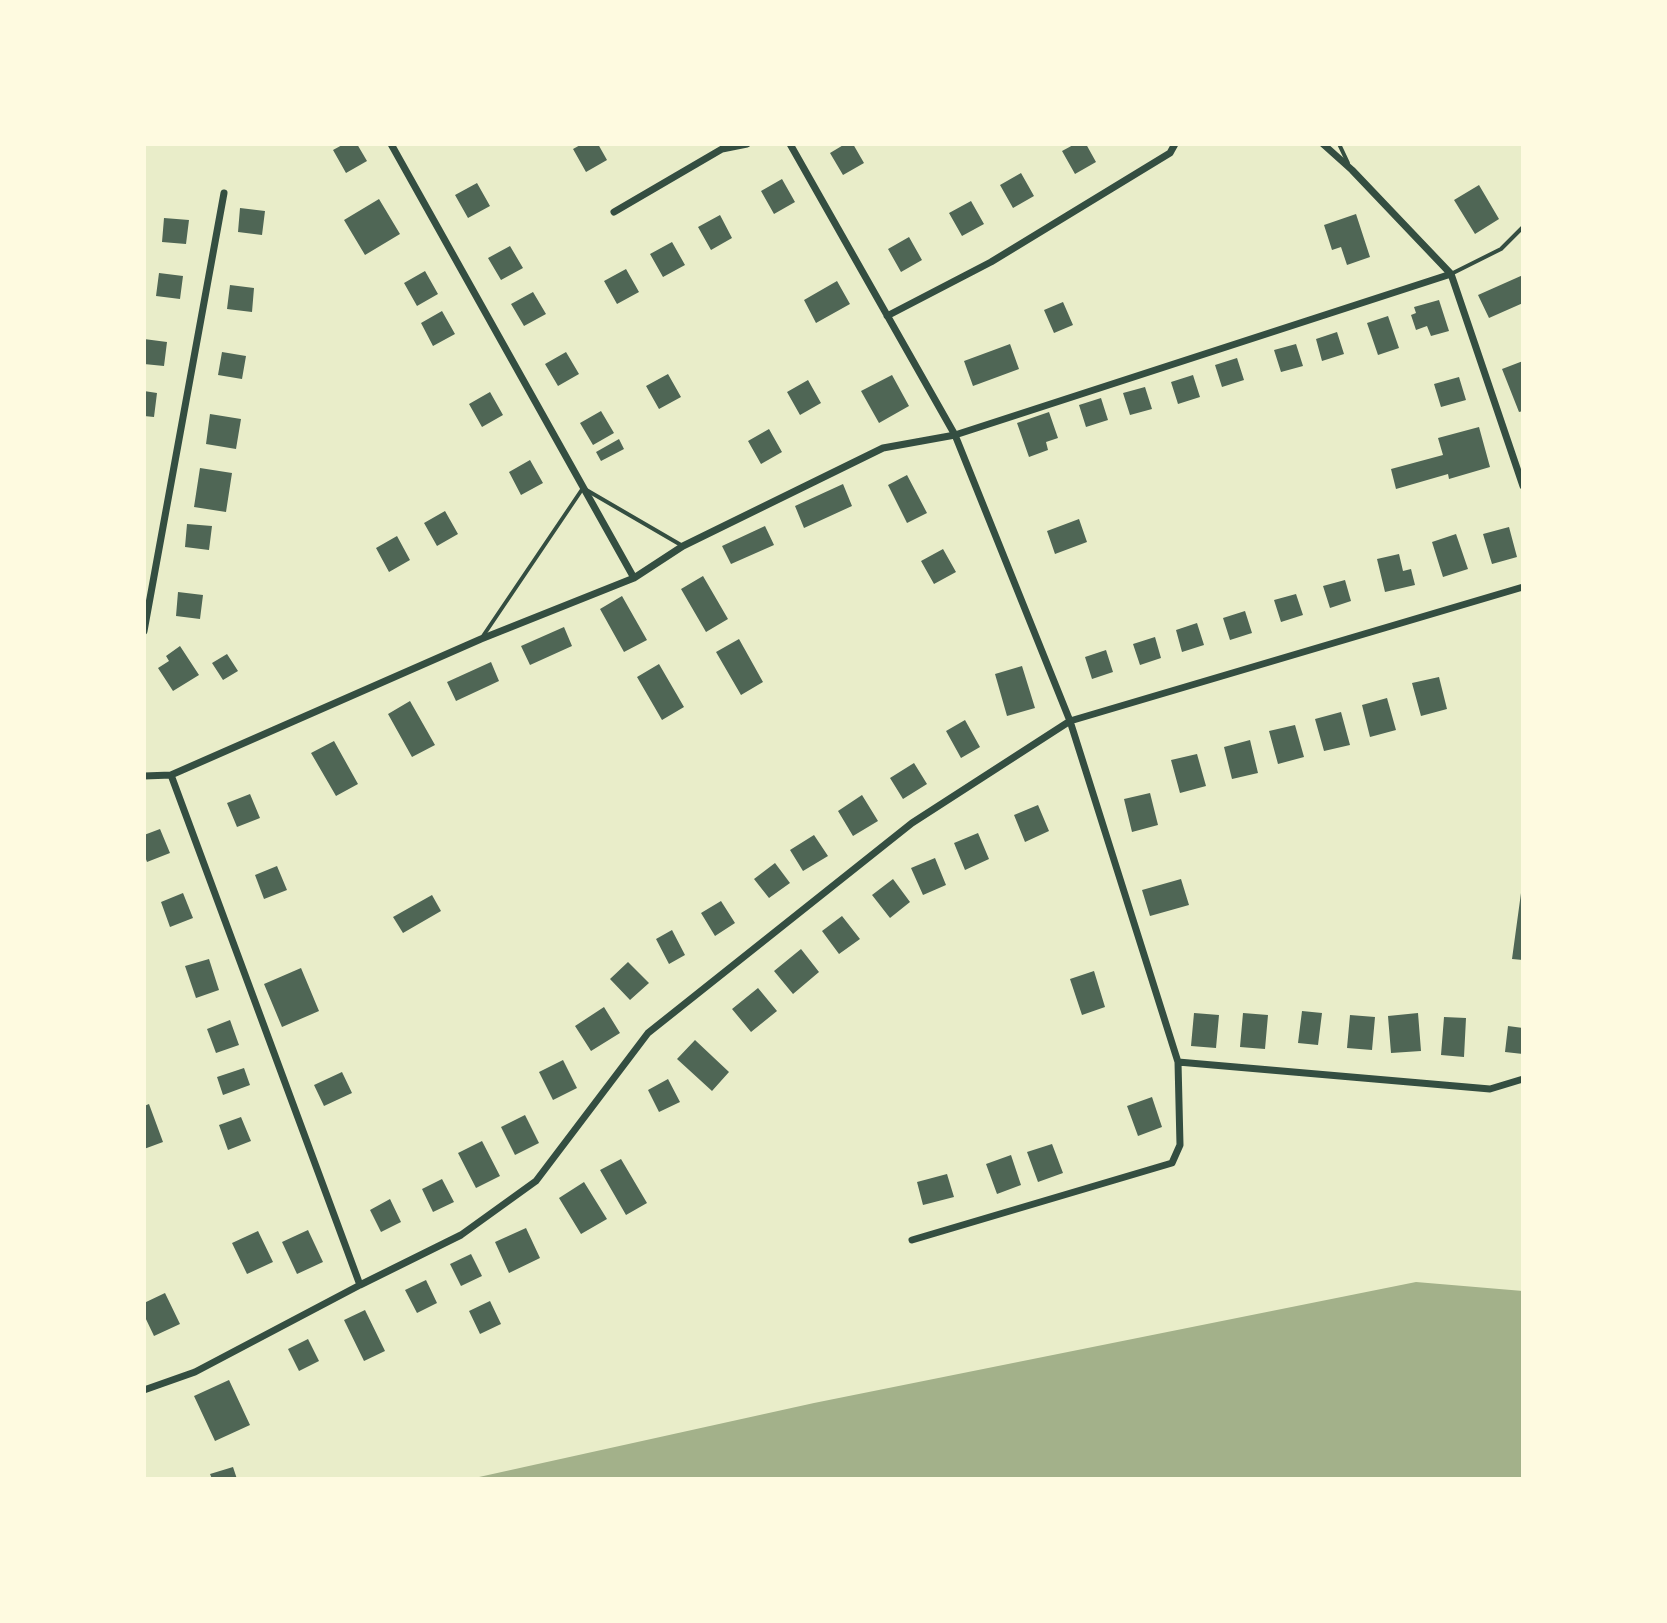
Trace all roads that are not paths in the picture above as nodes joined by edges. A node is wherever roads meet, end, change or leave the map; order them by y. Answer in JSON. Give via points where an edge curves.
{"nodes":[{"id":1,"x":391,"y":144,"type":"edge"},
{"id":2,"x":747,"y":144,"type":"edge"},
{"id":3,"x":790,"y":144,"type":"edge"},
{"id":4,"x":1175,"y":144,"type":"edge"},
{"id":5,"x":1323,"y":144,"type":"edge"},
{"id":6,"x":1339,"y":144,"type":"edge"},
{"id":7,"x":1352,"y":170,"type":"junction"},
{"id":8,"x":224,"y":193,"type":"dead end"},
{"id":9,"x":614,"y":212,"type":"dead end"},
{"id":10,"x":1522,"y":231,"type":"edge"},
{"id":11,"x":1451,"y":274,"type":"junction"},
{"id":12,"x":887,"y":316,"type":"junction"},
{"id":13,"x":955,"y":435,"type":"junction"},
{"id":14,"x":1523,"y":486,"type":"edge"},
{"id":15,"x":583,"y":488,"type":"junction"},
{"id":16,"x":683,"y":546,"type":"junction"},
{"id":17,"x":634,"y":578,"type":"junction"},
{"id":18,"x":1523,"y":587,"type":"edge"},
{"id":19,"x":144,"y":631,"type":"edge"},
{"id":20,"x":481,"y":639,"type":"junction"},
{"id":21,"x":1070,"y":721,"type":"junction"},
{"id":22,"x":171,"y":775,"type":"junction"},
{"id":23,"x":144,"y":776,"type":"edge"},
{"id":24,"x":1178,"y":1062,"type":"junction"},
{"id":25,"x":1523,"y":1079,"type":"edge"},
{"id":26,"x":912,"y":1240,"type":"dead end"},
{"id":27,"x":360,"y":1285,"type":"junction"},
{"id":28,"x":144,"y":1390,"type":"edge"}],
"edges":[{"from":1,"to":15,"type":"street"},
{"from":2,"to":9,"type":"street","via":[[722,149]]},
{"from":3,"to":12,"type":"street"},
{"from":4,"to":12,"type":"street","via":[[1170,153],[991,262]]},
{"from":5,"to":7,"type":"street"},
{"from":6,"to":7,"type":"lane"},
{"from":7,"to":11,"type":"street"},
{"from":8,"to":19,"type":"street"},
{"from":10,"to":11,"type":"lane","via":[[1501,249]]},
{"from":11,"to":13,"type":"street"},
{"from":11,"to":14,"type":"street"},
{"from":12,"to":13,"type":"street"},
{"from":13,"to":16,"type":"street","via":[[883,448]]},
{"from":13,"to":21,"type":"street"},
{"from":15,"to":16,"type":"lane"},
{"from":15,"to":17,"type":"street"},
{"from":15,"to":20,"type":"lane"},
{"from":16,"to":17,"type":"street"},
{"from":17,"to":20,"type":"street"},
{"from":18,"to":21,"type":"street"},
{"from":20,"to":22,"type":"street"},
{"from":21,"to":24,"type":"street"},
{"from":21,"to":27,"type":"street","via":[[912,823],[648,1033],[536,1181],[461,1235]]},
{"from":22,"to":23,"type":"street"},
{"from":22,"to":27,"type":"street"},
{"from":24,"to":25,"type":"street","via":[[1490,1089]]},
{"from":24,"to":26,"type":"street","via":[[1180,1145],[1172,1163]]},
{"from":27,"to":28,"type":"street","via":[[195,1372]]}]}
